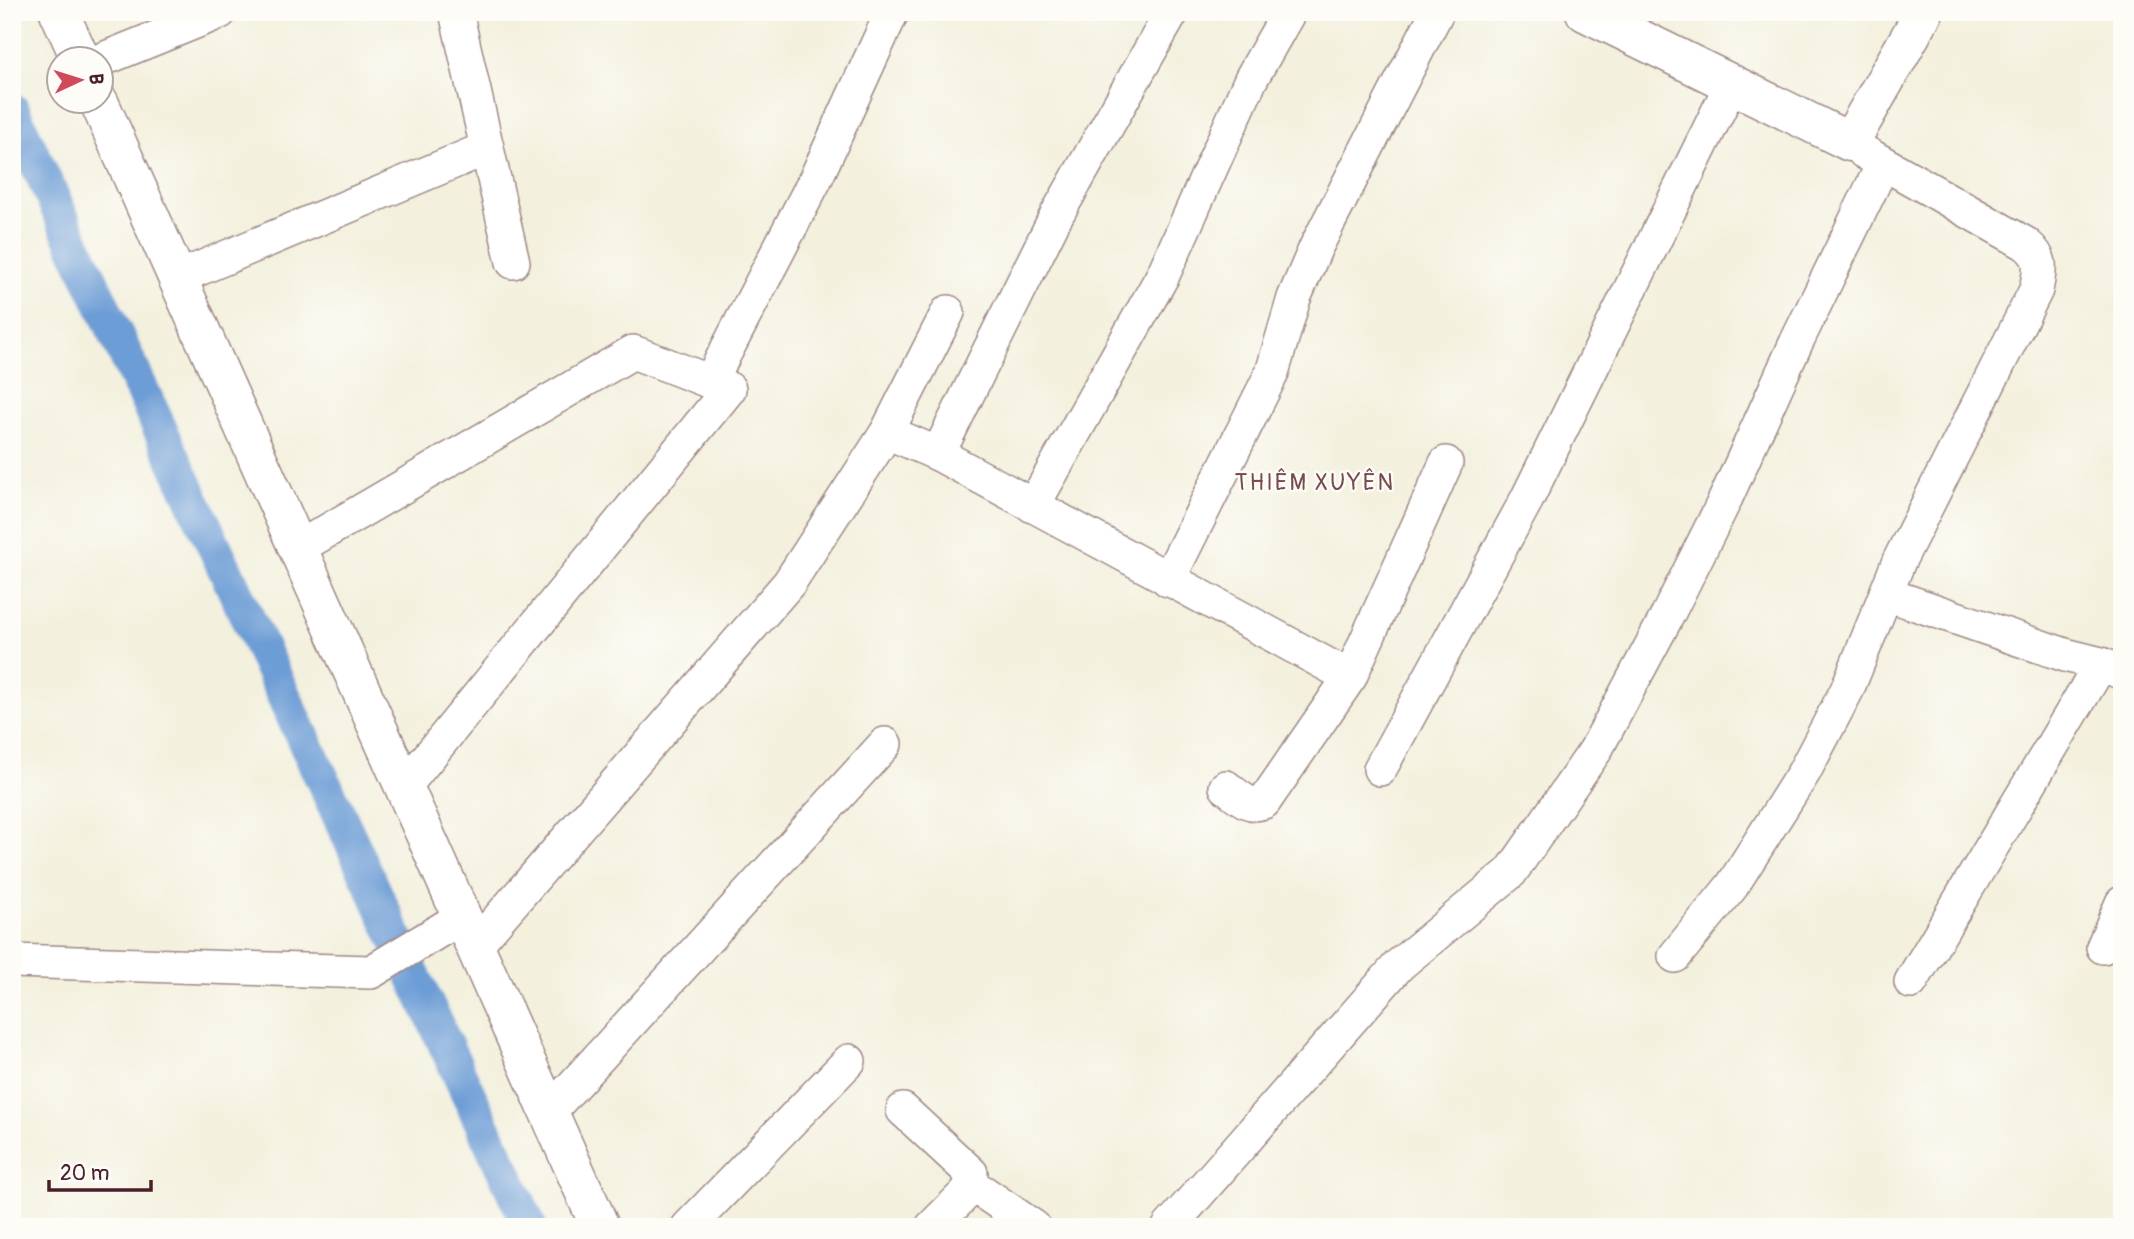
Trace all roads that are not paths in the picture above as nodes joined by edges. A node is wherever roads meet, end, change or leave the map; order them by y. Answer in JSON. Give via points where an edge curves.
{"nodes":[{"id":1,"x":60,"y":12,"type":"edge"},
{"id":2,"x":220,"y":12,"type":"edge"},
{"id":3,"x":456,"y":12,"type":"edge"},
{"id":4,"x":892,"y":12,"type":"edge"},
{"id":5,"x":1172,"y":12,"type":"edge"},
{"id":6,"x":1289,"y":12,"type":"edge"},
{"id":7,"x":1437,"y":12,"type":"edge"},
{"id":8,"x":1585,"y":12,"type":"edge"},
{"id":9,"x":1924,"y":12,"type":"edge"},
{"id":10,"x":74,"y":46,"type":"edge"},
{"id":11,"x":116,"y":54,"type":"edge"},
{"id":12,"x":1731,"y":85,"type":"junction"},
{"id":13,"x":105,"y":116,"type":"edge"},
{"id":14,"x":1850,"y":142,"type":"junction"},
{"id":15,"x":487,"y":148,"type":"junction"},
{"id":16,"x":1883,"y":164,"type":"junction"},
{"id":17,"x":513,"y":262,"type":"dead end"},
{"id":18,"x":177,"y":278,"type":"junction"},
{"id":19,"x":948,"y":312,"type":"dead end"},
{"id":20,"x":710,"y":382,"type":"junction"},
{"id":21,"x":887,"y":432,"type":"junction"},
{"id":22,"x":938,"y":454,"type":"junction"},
{"id":23,"x":1446,"y":463,"type":"dead end"},
{"id":24,"x":1033,"y":506,"type":"junction"},
{"id":25,"x":298,"y":548,"type":"junction"},
{"id":26,"x":1168,"y":580,"type":"junction"},
{"id":27,"x":1886,"y":594,"type":"junction"},
{"id":28,"x":2112,"y":669,"type":"edge"},
{"id":29,"x":1350,"y":677,"type":"junction"},
{"id":30,"x":885,"y":744,"type":"dead end"},
{"id":31,"x":1380,"y":769,"type":"dead end"},
{"id":32,"x":404,"y":787,"type":"junction"},
{"id":33,"x":1226,"y":787,"type":"dead end"},
{"id":34,"x":2122,"y":903,"type":"edge"},
{"id":35,"x":466,"y":928,"type":"junction"},
{"id":36,"x":2103,"y":947,"type":"dead end"},
{"id":37,"x":1675,"y":956,"type":"dead end"},
{"id":38,"x":12,"y":961,"type":"edge"},
{"id":39,"x":1911,"y":982,"type":"dead end"},
{"id":40,"x":849,"y":1061,"type":"dead end"},
{"id":41,"x":903,"y":1110,"type":"dead end"},
{"id":42,"x":549,"y":1112,"type":"junction"},
{"id":43,"x":983,"y":1192,"type":"dead end"},
{"id":44,"x":600,"y":1227,"type":"edge"},
{"id":45,"x":688,"y":1227,"type":"edge"},
{"id":46,"x":932,"y":1227,"type":"edge"},
{"id":47,"x":1034,"y":1227,"type":"edge"},
{"id":48,"x":1169,"y":1227,"type":"edge"}],
"edges":[{"from":1,"to":10,"type":"street"},
{"from":2,"to":11,"type":"street"},
{"from":3,"to":15,"type":"street"},
{"from":4,"to":20,"type":"street","via":[[815,180]]},
{"from":5,"to":22,"type":"street","via":[[1056,216]]},
{"from":6,"to":24,"type":"street","via":[[1251,79],[1163,275]]},
{"from":7,"to":26,"type":"street","via":[[1315,247],[1272,373]]},
{"from":8,"to":12,"type":"street"},
{"from":9,"to":14,"type":"street"},
{"from":12,"to":14,"type":"street"},
{"from":12,"to":31,"type":"street","via":[[1527,499]]},
{"from":13,"to":18,"type":"street"},
{"from":14,"to":16,"type":"street"},
{"from":15,"to":17,"type":"street"},
{"from":15,"to":18,"type":"street"},
{"from":16,"to":27,"type":"street","via":[[2026,244],[2037,254],[2040,269],[2036,290]]},
{"from":16,"to":48,"type":"street","via":[[1724,502],[1595,751],[1511,872],[1399,965]]},
{"from":18,"to":25,"type":"street"},
{"from":19,"to":21,"type":"street"},
{"from":20,"to":25,"type":"street","via":[[632,352]]},
{"from":20,"to":32,"type":"street","via":[[729,389]]},
{"from":21,"to":22,"type":"street"},
{"from":21,"to":35,"type":"street","via":[[789,583]]},
{"from":22,"to":24,"type":"street"},
{"from":23,"to":29,"type":"street"},
{"from":24,"to":26,"type":"street"},
{"from":25,"to":32,"type":"street"},
{"from":26,"to":29,"type":"street"},
{"from":27,"to":28,"type":"street"},
{"from":27,"to":37,"type":"street","via":[[1847,690],[1804,772],[1732,886]]},
{"from":28,"to":39,"type":"street"},
{"from":29,"to":33,"type":"street","via":[[1264,802],[1250,804]]},
{"from":30,"to":42,"type":"street"},
{"from":32,"to":35,"type":"street"},
{"from":34,"to":36,"type":"street"},
{"from":35,"to":38,"type":"street","via":[[371,972]]},
{"from":35,"to":42,"type":"street"},
{"from":40,"to":45,"type":"street"},
{"from":41,"to":46,"type":"street","via":[[971,1173],[970,1189]]},
{"from":42,"to":44,"type":"street"},
{"from":43,"to":47,"type":"street"}]}
